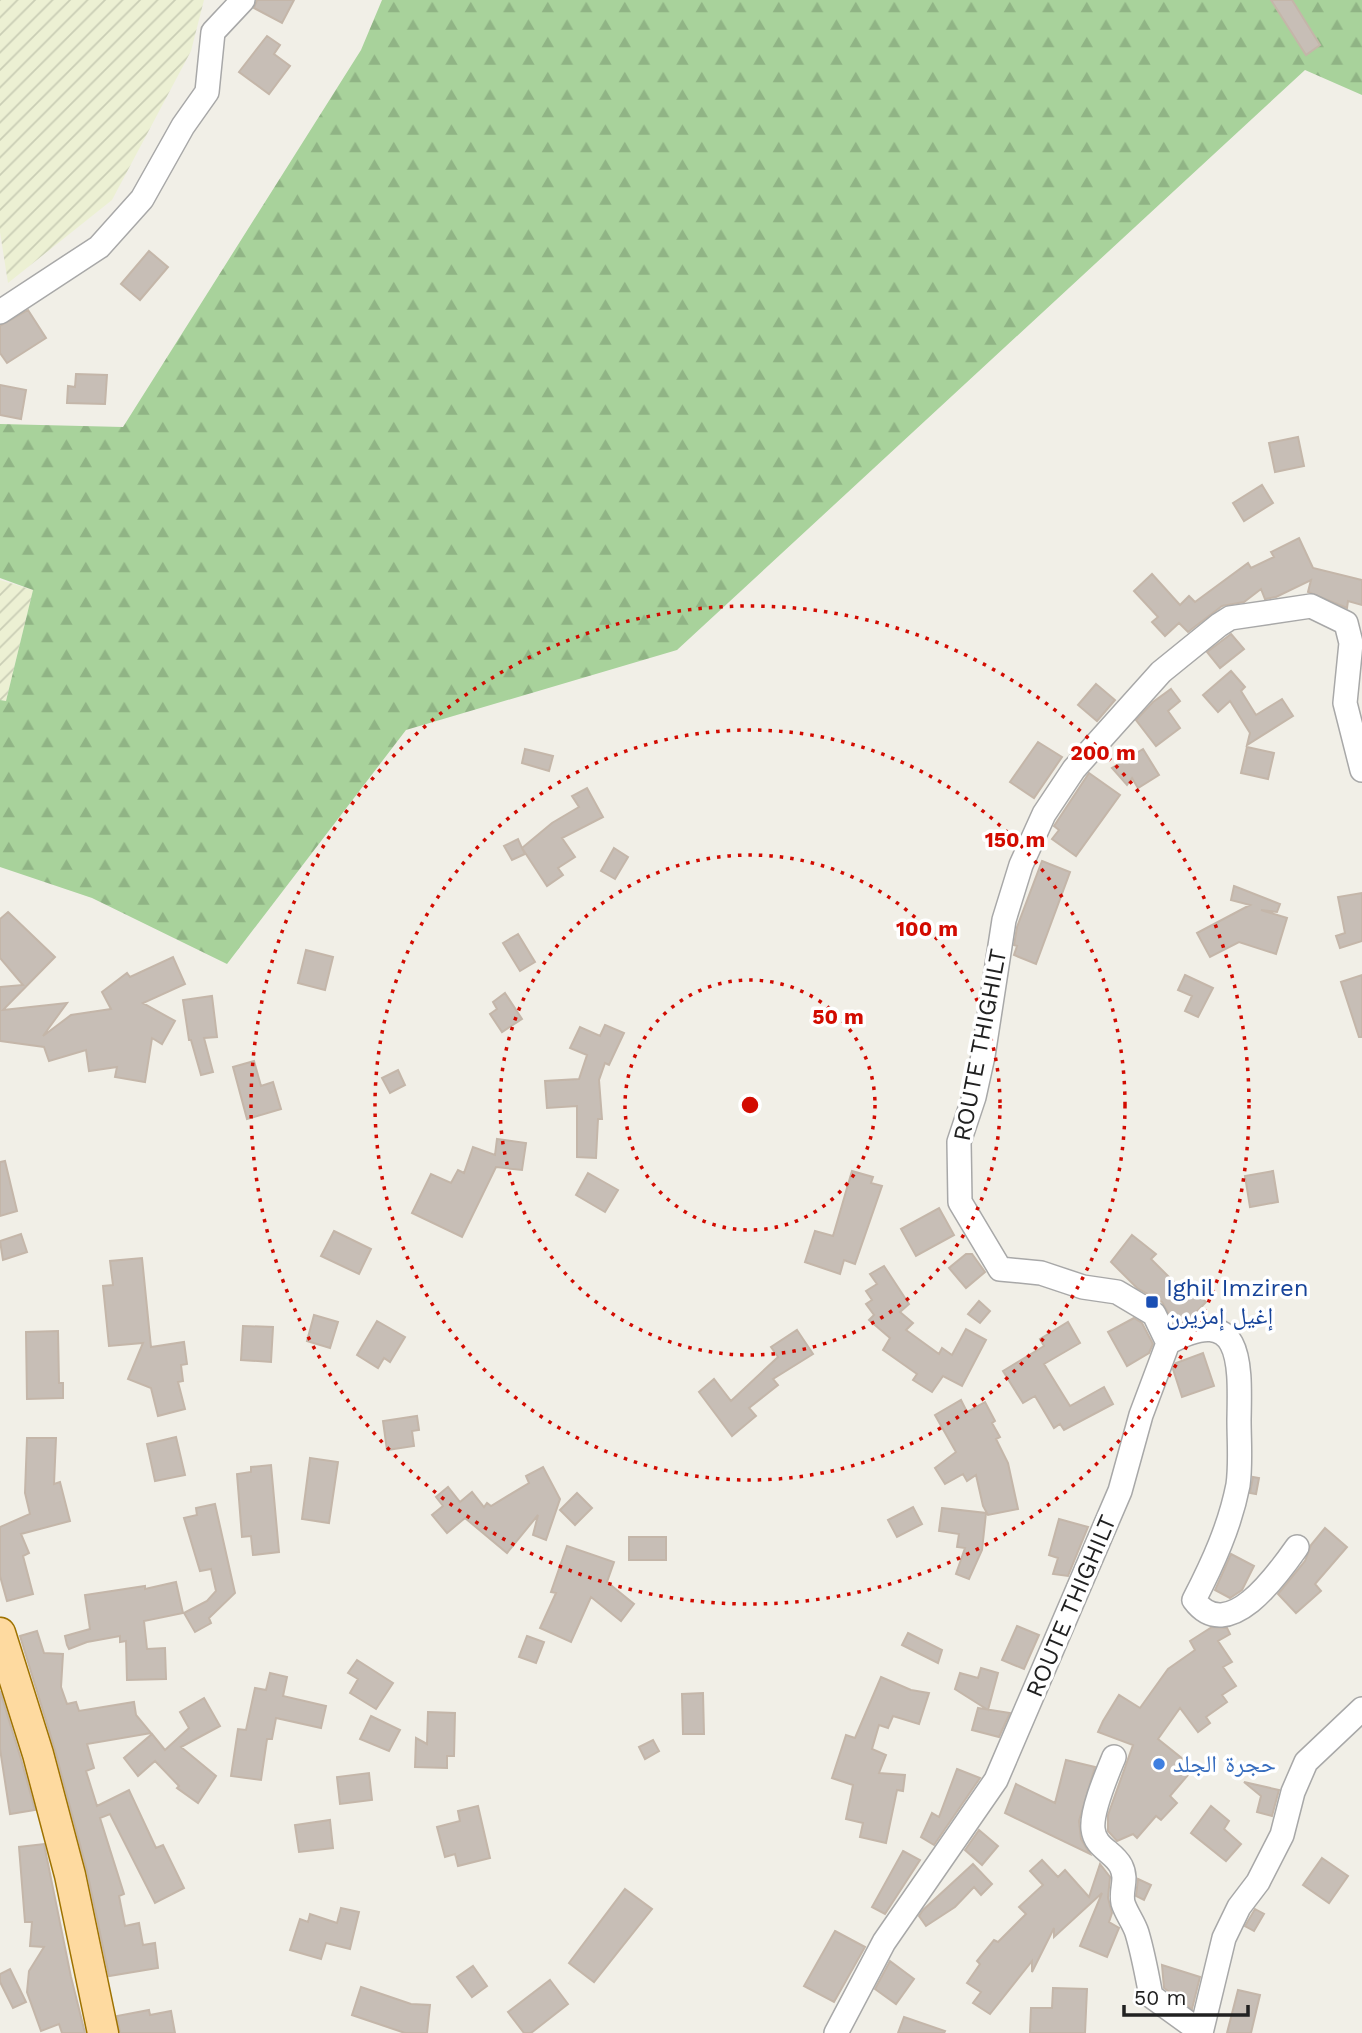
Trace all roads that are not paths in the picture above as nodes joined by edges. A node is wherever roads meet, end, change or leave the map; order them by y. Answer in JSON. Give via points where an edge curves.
{"nodes":[{"id":1,"x":243,"y":0,"type":"edge"},
{"id":2,"x":0,"y":312,"type":"edge"},
{"id":3,"x":1362,"y":770,"type":"edge"},
{"id":4,"x":1168,"y":1343,"type":"junction"},
{"id":5,"x":1297,"y":1546,"type":"dead end"},
{"id":6,"x":0,"y":1633,"type":"edge"},
{"id":7,"x":1362,"y":1709,"type":"edge"},
{"id":8,"x":1114,"y":1757,"type":"dead end"},
{"id":9,"x":1201,"y":2032,"type":"edge"},
{"id":10,"x":103,"y":2033,"type":"edge"},
{"id":11,"x":836,"y":2033,"type":"edge"}],
"edges":[{"from":1,"to":2,"type":"street","via":[[213,32],[206,92],[142,199],[99,247]]},
{"from":3,"to":4,"type":"street","name":"ROUTE THIGHILT","via":[[1345,703],[1351,643],[1346,624],[1311,606],[1230,618],[1161,672],[1074,769],[1044,814],[1021,865],[1004,920],[981,1066],[958,1142],[960,1202],[1000,1269],[1041,1273],[1117,1292],[1154,1314]]},
{"from":4,"to":5,"type":"street","via":[[1189,1331],[1220,1332],[1230,1338],[1239,1359],[1238,1483],[1220,1550],[1194,1600],[1201,1610],[1218,1616],[1241,1609],[1277,1577]]},
{"from":4,"to":11,"type":"street","name":"ROUTE THIGHILT","via":[[1120,1491],[996,1780],[884,1942]]},
{"from":6,"to":10,"type":"main road","via":[[70,1875]]},
{"from":7,"to":9,"type":"street","via":[[1306,1762],[1282,1835],[1224,1938]]},
{"from":8,"to":9,"type":"street","via":[[1100,1792],[1092,1827],[1095,1837],[1122,1870],[1126,1882],[1123,1902],[1136,1931],[1152,1996]]}]}
